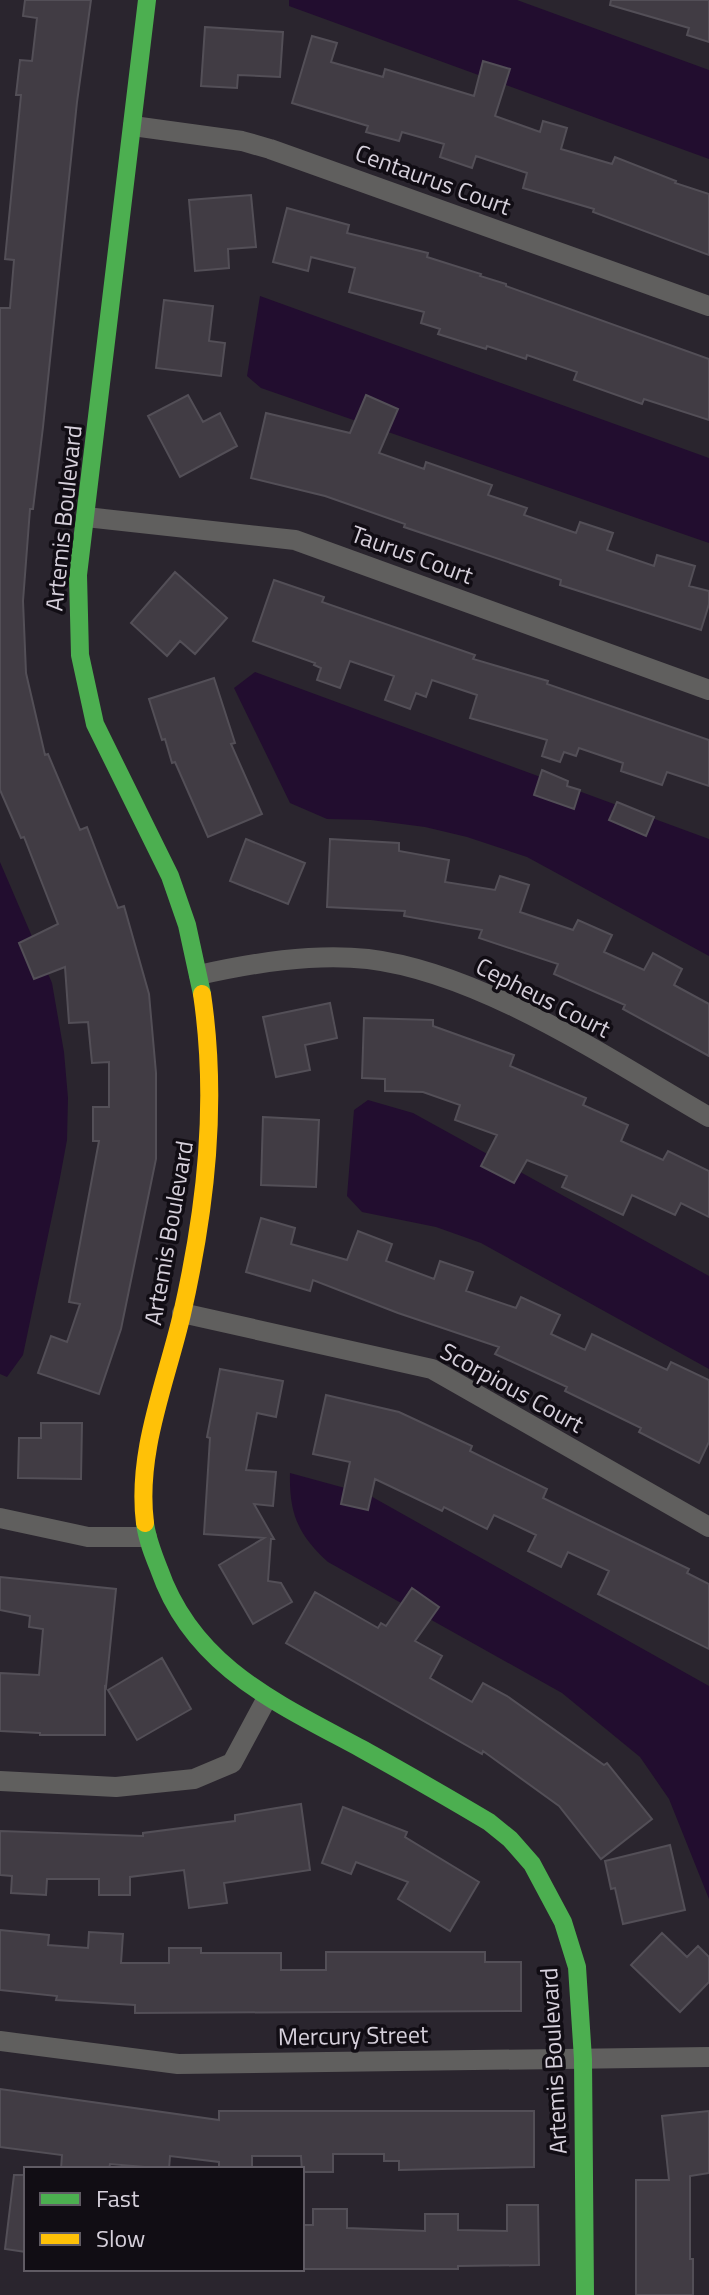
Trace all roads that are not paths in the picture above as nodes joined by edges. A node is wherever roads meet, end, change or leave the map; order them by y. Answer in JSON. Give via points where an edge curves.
{"nodes":[{"id":1,"x":147,"y":0,"type":"edge"},
{"id":2,"x":133,"y":126,"type":"junction"},
{"id":3,"x":709,"y":306,"type":"edge"},
{"id":4,"x":86,"y":517,"type":"junction"},
{"id":5,"x":709,"y":690,"type":"edge"},
{"id":6,"x":199,"y":975,"type":"junction"},
{"id":7,"x":709,"y":1117,"type":"edge"},
{"id":8,"x":182,"y":1313,"type":"junction"},
{"id":9,"x":0,"y":1518,"type":"edge"},
{"id":10,"x":709,"y":1527,"type":"edge"},
{"id":11,"x":147,"y":1537,"type":"junction"},
{"id":12,"x":267,"y":1698,"type":"junction"},
{"id":13,"x":0,"y":1781,"type":"edge"},
{"id":14,"x":0,"y":2041,"type":"edge"},
{"id":15,"x":709,"y":2057,"type":"edge"},
{"id":16,"x":583,"y":2059,"type":"junction"},
{"id":17,"x":585,"y":2295,"type":"edge"}],
"edges":[{"from":1,"to":2,"type":"street","name":"Artemis Boulevard"},
{"from":2,"to":3,"type":"street","name":"Centaurus Court","via":[[270,149]]},
{"from":2,"to":4,"type":"street","name":"Artemis Boulevard"},
{"from":4,"to":5,"type":"street","name":"Taurus Court","via":[[295,540]]},
{"from":4,"to":6,"type":"street","name":"Artemis Boulevard","via":[[78,620],[87,695],[111,759],[170,876]]},
{"from":6,"to":7,"type":"street","name":"Cepheus Court","via":[[340,957],[424,972],[483,992],[537,1019]]},
{"from":6,"to":8,"type":"street","name":"Artemis Boulevard","via":[[209,1042],[210,1129],[205,1191]]},
{"from":8,"to":10,"type":"street","name":"Scorpious Court","via":[[432,1369]]},
{"from":8,"to":11,"type":"street","name":"Artemis Boulevard","via":[[144,1464]]},
{"from":9,"to":11,"type":"street","via":[[88,1537]]},
{"from":11,"to":12,"type":"street","name":"Artemis Boulevard","via":[[181,1619],[204,1648]]},
{"from":12,"to":13,"type":"street","via":[[232,1763],[194,1779],[116,1787]]},
{"from":12,"to":16,"type":"street","name":"Artemis Boulevard","via":[[489,1822],[532,1864],[563,1922],[577,1967]]},
{"from":14,"to":16,"type":"street","name":"Mercury Street","via":[[178,2064]]},
{"from":15,"to":16,"type":"street","name":"Mercury Street"},
{"from":16,"to":17,"type":"street","name":"Artemis Boulevard"}]}
